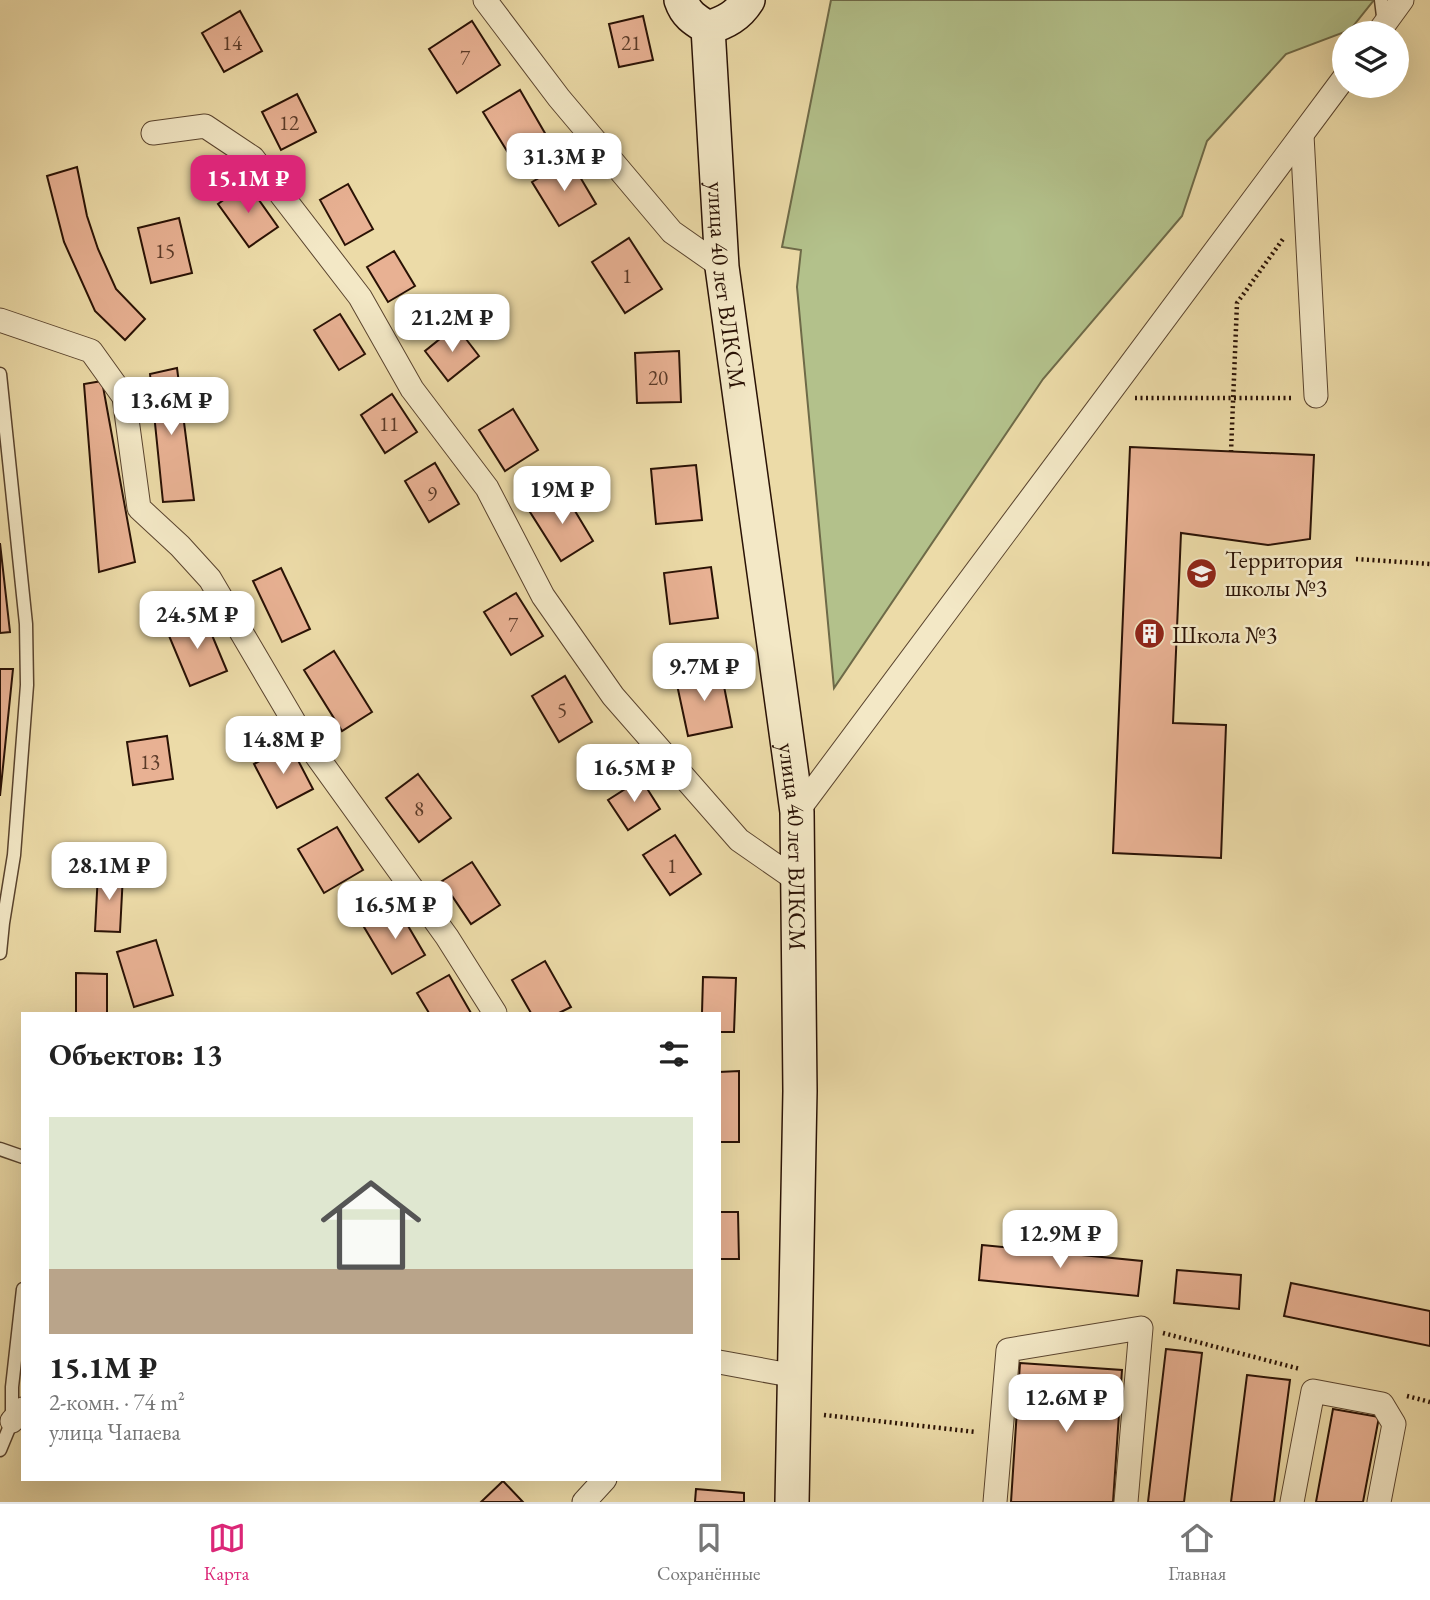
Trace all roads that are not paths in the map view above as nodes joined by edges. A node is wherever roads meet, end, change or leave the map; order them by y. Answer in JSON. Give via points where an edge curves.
{"nodes":[{"id":1,"x":485,"y":0,"type":"edge"},
{"id":2,"x":681,"y":0,"type":"edge"},
{"id":3,"x":748,"y":0,"type":"edge"},
{"id":4,"x":1381,"y":0,"type":"edge"},
{"id":5,"x":1402,"y":0,"type":"edge"},
{"id":6,"x":1381,"y":21,"type":"edge"},
{"id":7,"x":1387,"y":21,"type":"edge"},
{"id":8,"x":708,"y":27,"type":"junction"},
{"id":9,"x":1332,"y":94,"type":"edge"},
{"id":10,"x":153,"y":132,"type":"dead end"},
{"id":11,"x":1302,"y":135,"type":"junction"},
{"id":12,"x":722,"y":267,"type":"junction"},
{"id":13,"x":0,"y":320,"type":"edge"},
{"id":14,"x":0,"y":374,"type":"edge"},
{"id":15,"x":1316,"y":397,"type":"road end"},
{"id":16,"x":797,"y":812,"type":"junction"},
{"id":17,"x":797,"y":881,"type":"junction"},
{"id":18,"x":0,"y":953,"type":"edge"},
{"id":19,"x":494,"y":1012,"type":"edge"},
{"id":20,"x":0,"y":1149,"type":"edge"},
{"id":21,"x":21,"y":1156,"type":"edge"},
{"id":22,"x":21,"y":1307,"type":"edge"},
{"id":23,"x":723,"y":1359,"type":"edge"},
{"id":24,"x":795,"y":1376,"type":"junction"},
{"id":25,"x":17,"y":1415,"type":"edge"},
{"id":26,"x":0,"y":1450,"type":"edge"},
{"id":27,"x":604,"y":1481,"type":"edge"},
{"id":28,"x":584,"y":1502,"type":"edge"},
{"id":29,"x":792,"y":1502,"type":"edge"},
{"id":30,"x":995,"y":1502,"type":"edge"},
{"id":31,"x":1126,"y":1502,"type":"edge"},
{"id":32,"x":1292,"y":1502,"type":"edge"},
{"id":33,"x":1379,"y":1502,"type":"edge"}],
"edges":[{"from":1,"to":12,"type":"street","via":[[559,98],[672,232]]},
{"from":2,"to":8,"type":"street","via":[[693,19]]},
{"from":3,"to":8,"type":"street","via":[[727,22]]},
{"from":4,"to":6,"type":"lane"},
{"from":5,"to":7,"type":"street"},
{"from":8,"to":12,"type":"street","name":"улица 40 лет ВЛКСМ"},
{"from":9,"to":11,"type":"street"},
{"from":10,"to":17,"type":"street","via":[[205,126],[253,158],[360,297],[412,390],[487,488],[543,596],[613,696],[739,840]]},
{"from":11,"to":15,"type":"street"},
{"from":11,"to":16,"type":"street"},
{"from":12,"to":16,"type":"street","name":"улица 40 лет ВЛКСМ"},
{"from":13,"to":19,"type":"street","via":[[91,351],[124,397],[139,508],[210,579],[303,737],[447,937]]},
{"from":14,"to":18,"type":"lane","via":[[26,624],[27,685],[14,855]]},
{"from":16,"to":17,"type":"street","name":"улица 40 лет ВЛКСМ"},
{"from":17,"to":24,"type":"street","name":"улица 40 лет ВЛКСМ","via":[[800,1091]]},
{"from":20,"to":21,"type":"lane"},
{"from":22,"to":25,"type":"lane","via":[[12,1387]]},
{"from":23,"to":24,"type":"street"},
{"from":24,"to":29,"type":"street","name":"улица 40 лет ВЛКСМ"},
{"from":25,"to":26,"type":"lane"},
{"from":27,"to":28,"type":"street"},
{"from":30,"to":31,"type":"street","via":[[1008,1350],[1141,1328]]},
{"from":32,"to":33,"type":"street","via":[[1313,1391],[1382,1404],[1394,1424]]}]}
